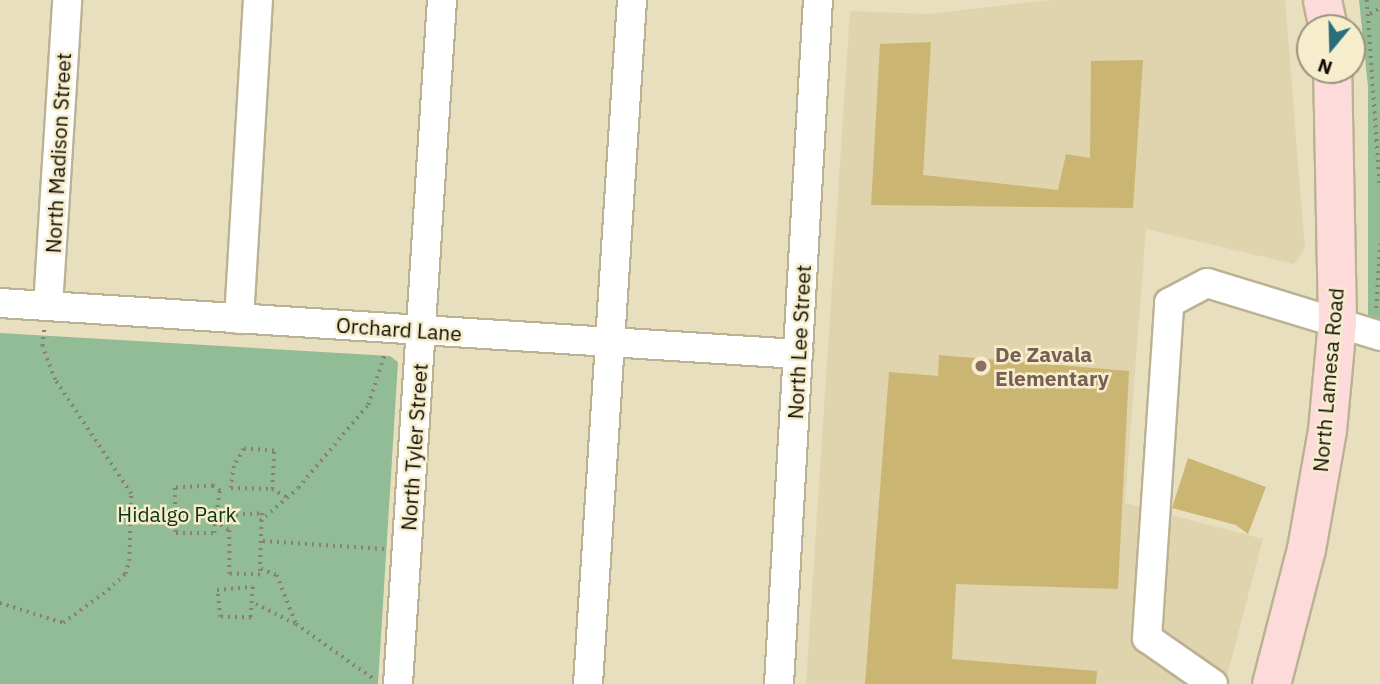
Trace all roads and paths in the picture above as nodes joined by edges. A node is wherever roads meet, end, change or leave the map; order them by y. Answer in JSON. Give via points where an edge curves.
{"nodes":[{"id":1,"x":66,"y":0,"type":"edge"},
{"id":2,"x":258,"y":0,"type":"edge"},
{"id":3,"x":442,"y":0,"type":"edge"},
{"id":4,"x":632,"y":0,"type":"edge"},
{"id":5,"x":818,"y":0,"type":"edge"},
{"id":6,"x":1367,"y":0,"type":"edge"},
{"id":7,"x":1380,"y":8,"type":"edge"},
{"id":8,"x":1370,"y":14,"type":"junction"},
{"id":9,"x":1332,"y":84,"type":"edge"},
{"id":10,"x":1380,"y":187,"type":"edge"},
{"id":11,"x":1380,"y":244,"type":"edge"},
{"id":12,"x":0,"y":303,"type":"edge"},
{"id":13,"x":46,"y":306,"type":"junction"},
{"id":14,"x":1380,"y":315,"type":"edge"},
{"id":15,"x":239,"y":319,"type":"junction"},
{"id":16,"x":1337,"y":322,"type":"junction"},
{"id":17,"x":422,"y":331,"type":"junction"},
{"id":18,"x":1380,"y":336,"type":"edge"},
{"id":19,"x":613,"y":342,"type":"junction"},
{"id":20,"x":385,"y":352,"type":"dead end"},
{"id":21,"x":798,"y":354,"type":"junction"},
{"id":22,"x":231,"y":488,"type":"junction"},
{"id":23,"x":272,"y":489,"type":"junction"},
{"id":24,"x":220,"y":491,"type":"junction"},
{"id":25,"x":288,"y":498,"type":"junction"},
{"id":26,"x":215,"y":521,"type":"junction"},
{"id":27,"x":260,"y":521,"type":"junction"},
{"id":28,"x":229,"y":530,"type":"junction"},
{"id":29,"x":262,"y":541,"type":"junction"},
{"id":30,"x":407,"y":551,"type":"junction"},
{"id":31,"x":261,"y":569,"type":"junction"},
{"id":32,"x":0,"y":603,"type":"edge"},
{"id":33,"x":256,"y":604,"type":"junction"},
{"id":34,"x":296,"y":624,"type":"junction"},
{"id":35,"x":379,"y":684,"type":"edge"},
{"id":36,"x":398,"y":684,"type":"edge"},
{"id":37,"x":587,"y":684,"type":"edge"},
{"id":38,"x":779,"y":684,"type":"edge"},
{"id":39,"x":1213,"y":684,"type":"edge"},
{"id":40,"x":1271,"y":684,"type":"edge"}],
"edges":[{"from":1,"to":13,"type":"street","name":"North Madison Street"},
{"from":2,"to":15,"type":"street"},
{"from":3,"to":17,"type":"street","name":"North Tyler Street"},
{"from":4,"to":19,"type":"street"},
{"from":5,"to":21,"type":"street","name":"North Lee Street"},
{"from":6,"to":8,"type":"path"},
{"from":7,"to":8,"type":"path"},
{"from":8,"to":10,"type":"path"},
{"from":9,"to":16,"type":"main road","name":"North Lamesa Road"},
{"from":11,"to":14,"type":"path","via":[[1376,312]]},
{"from":12,"to":13,"type":"street","name":"Orchard Lane"},
{"from":13,"to":15,"type":"street","name":"Orchard Lane"},
{"from":13,"to":32,"type":"path","via":[[42,346],[55,380],[131,494],[130,561],[125,574],[63,623]]},
{"from":15,"to":17,"type":"street","name":"Orchard Lane"},
{"from":16,"to":18,"type":"street"},
{"from":16,"to":39,"type":"street","via":[[1207,283],[1169,303],[1147,638]]},
{"from":16,"to":40,"type":"main road","name":"North Lamesa Road","via":[[1318,485]]},
{"from":17,"to":19,"type":"street","name":"Orchard Lane"},
{"from":17,"to":30,"type":"street","name":"North Tyler Street"},
{"from":19,"to":21,"type":"street","name":"Orchard Lane"},
{"from":19,"to":37,"type":"street"},
{"from":20,"to":25,"type":"path","via":[[368,405]]},
{"from":21,"to":38,"type":"street","name":"North Lee Street"},
{"from":22,"to":23,"type":"path"},
{"from":22,"to":23,"type":"path","via":[[234,466],[244,449],[274,451]]},
{"from":22,"to":24,"type":"path"},
{"from":23,"to":25,"type":"path"},
{"from":24,"to":26,"type":"path"},
{"from":24,"to":26,"type":"path","via":[[175,488],[176,533],[214,533]]},
{"from":25,"to":27,"type":"path"},
{"from":26,"to":28,"type":"path"},
{"from":27,"to":28,"type":"path","via":[[262,513],[229,515]]},
{"from":27,"to":29,"type":"path"},
{"from":28,"to":31,"type":"path","via":[[229,574],[260,575]]},
{"from":29,"to":30,"type":"path"},
{"from":29,"to":31,"type":"path"},
{"from":30,"to":36,"type":"street","name":"North Tyler Street"},
{"from":31,"to":34,"type":"path","via":[[277,575]]},
{"from":33,"to":33,"type":"path","via":[[251,618],[220,617],[217,590],[253,587]]},
{"from":33,"to":34,"type":"path"},
{"from":34,"to":35,"type":"path"}]}
